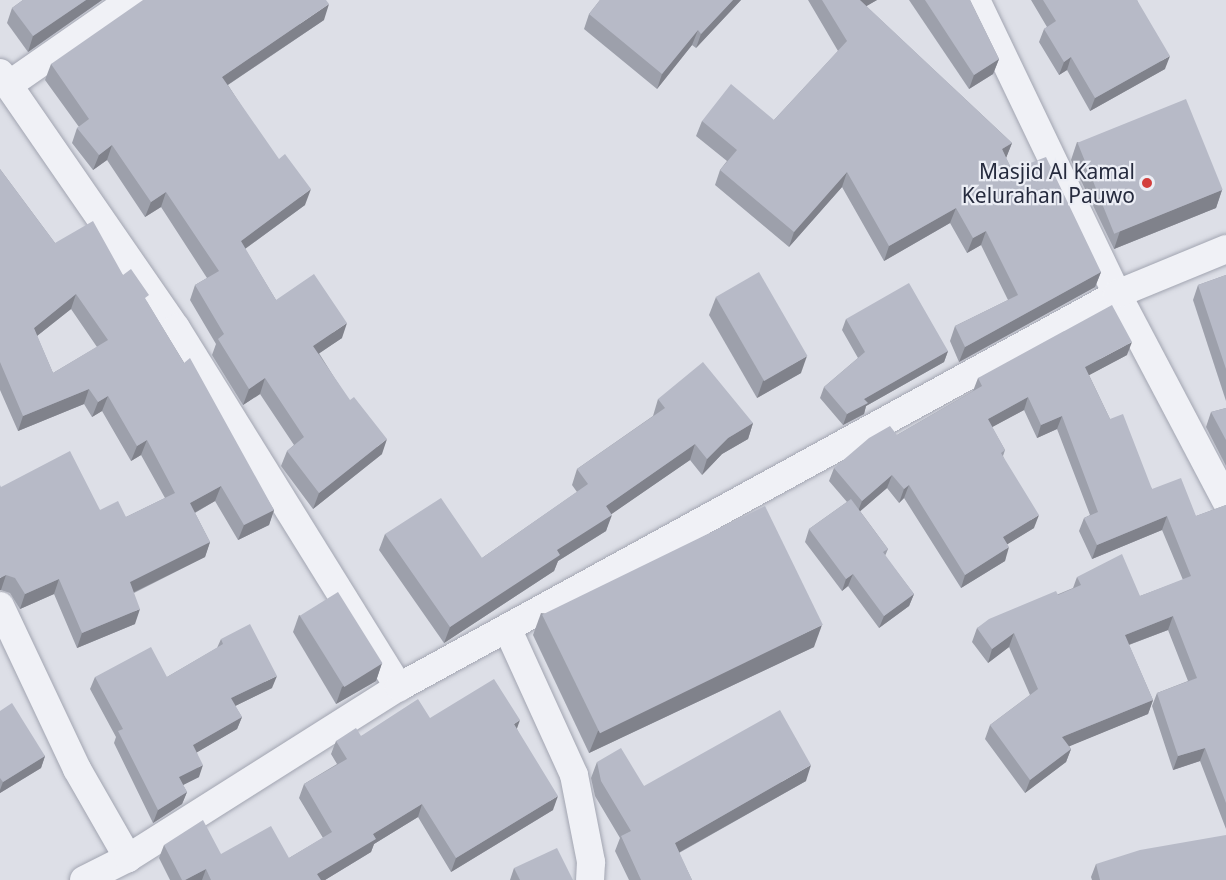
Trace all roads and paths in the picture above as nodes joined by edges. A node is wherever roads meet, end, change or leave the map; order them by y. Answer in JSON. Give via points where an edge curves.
{"nodes":[{"id":1,"x":130,"y":0,"type":"edge"},
{"id":2,"x":976,"y":0,"type":"edge"},
{"id":3,"x":5,"y":78,"type":"edge"},
{"id":4,"x":1226,"y":249,"type":"edge"},
{"id":5,"x":1117,"y":294,"type":"junction"},
{"id":6,"x":1226,"y":501,"type":"edge"},
{"id":7,"x":0,"y":606,"type":"edge"},
{"id":8,"x":508,"y":630,"type":"junction"},
{"id":9,"x":399,"y":687,"type":"junction"},
{"id":10,"x":128,"y":858,"type":"junction"},
{"id":11,"x":84,"y":880,"type":"edge"},
{"id":12,"x":590,"y":880,"type":"edge"}],
"edges":[{"from":1,"to":3,"type":"street"},
{"from":2,"to":5,"type":"street"},
{"from":3,"to":9,"type":"street","via":[[176,328]]},
{"from":4,"to":5,"type":"street"},
{"from":5,"to":6,"type":"street"},
{"from":5,"to":8,"type":"street"},
{"from":7,"to":10,"type":"street","via":[[77,769]]},
{"from":8,"to":9,"type":"street"},
{"from":8,"to":12,"type":"street","via":[[574,775],[591,862]]},
{"from":9,"to":10,"type":"street"},
{"from":10,"to":11,"type":"street"}]}
